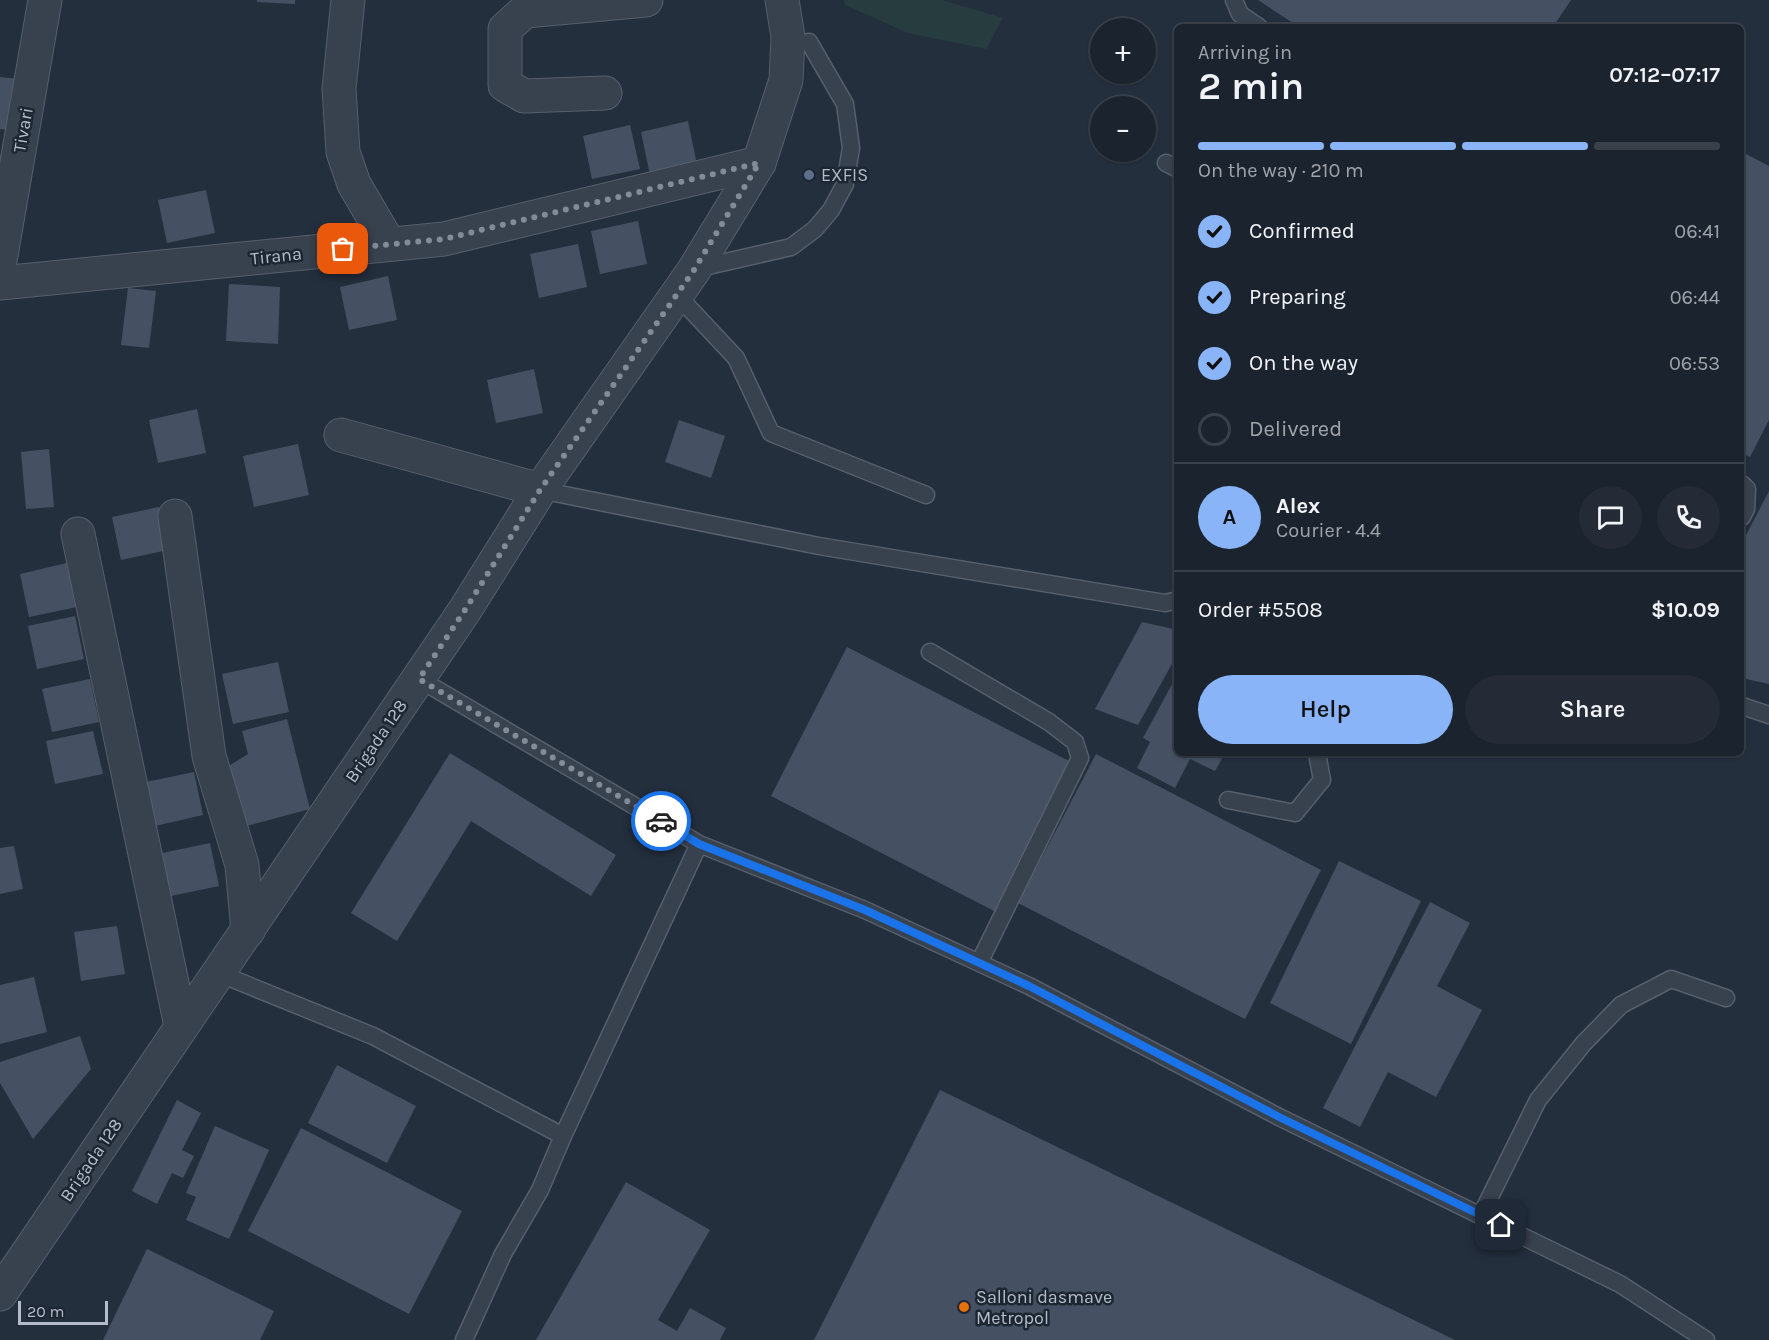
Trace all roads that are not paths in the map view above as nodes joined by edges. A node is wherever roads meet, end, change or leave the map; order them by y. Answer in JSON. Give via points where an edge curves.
{"nodes":[{"id":1,"x":45,"y":0,"type":"edge"},
{"id":2,"x":348,"y":0,"type":"edge"},
{"id":3,"x":646,"y":0,"type":"edge"},
{"id":4,"x":782,"y":0,"type":"edge"},
{"id":5,"x":1234,"y":0,"type":"edge"},
{"id":6,"x":1255,"y":24,"type":"edge"},
{"id":7,"x":809,"y":42,"type":"dead end"},
{"id":8,"x":605,"y":93,"type":"dead end"},
{"id":9,"x":759,"y":163,"type":"junction"},
{"id":10,"x":389,"y":244,"type":"junction"},
{"id":11,"x":0,"y":261,"type":"edge"},
{"id":12,"x":686,"y":282,"type":"junction"},
{"id":13,"x":0,"y":283,"type":"edge"},
{"id":14,"x":341,"y":435,"type":"dead end"},
{"id":15,"x":1744,"y":486,"type":"edge"},
{"id":16,"x":540,"y":490,"type":"junction"},
{"id":17,"x":926,"y":495,"type":"dead end"},
{"id":18,"x":1744,"y":513,"type":"edge"},
{"id":19,"x":175,"y":516,"type":"dead end"},
{"id":20,"x":78,"y":534,"type":"dead end"},
{"id":21,"x":1174,"y":601,"type":"edge"},
{"id":22,"x":930,"y":652,"type":"dead end"},
{"id":23,"x":419,"y":679,"type":"junction"},
{"id":24,"x":1744,"y":707,"type":"edge"},
{"id":25,"x":1769,"y":715,"type":"edge"},
{"id":26,"x":1318,"y":756,"type":"edge"},
{"id":27,"x":1228,"y":800,"type":"dead end"},
{"id":28,"x":699,"y":844,"type":"junction"},
{"id":29,"x":248,"y":931,"type":"junction"},
{"id":30,"x":979,"y":963,"type":"junction"},
{"id":31,"x":218,"y":972,"type":"junction"},
{"id":32,"x":1726,"y":998,"type":"dead end"},
{"id":33,"x":182,"y":1026,"type":"junction"},
{"id":34,"x":563,"y":1136,"type":"junction"},
{"id":35,"x":1481,"y":1215,"type":"junction"},
{"id":36,"x":0,"y":1294,"type":"edge"},
{"id":37,"x":464,"y":1340,"type":"edge"},
{"id":38,"x":1706,"y":1340,"type":"edge"}],
"edges":[{"from":1,"to":11,"type":"street","name":"Tivari"},
{"from":2,"to":10,"type":"street","via":[[339,89],[343,152],[354,184]]},
{"from":3,"to":8,"type":"street","via":[[525,11],[506,29],[505,86],[524,96]]},
{"from":4,"to":9,"type":"street","name":"Brigada 128","via":[[788,37],[786,80]]},
{"from":5,"to":6,"type":"lane","via":[[1240,14]]},
{"from":7,"to":12,"type":"lane","via":[[845,104],[851,148],[845,184],[815,230],[791,247]]},
{"from":9,"to":10,"type":"street","name":"Tirana","via":[[444,239]]},
{"from":9,"to":12,"type":"street","name":"Brigada 128"},
{"from":10,"to":13,"type":"street","name":"Tirana"},
{"from":12,"to":16,"type":"street","name":"Brigada 128"},
{"from":12,"to":17,"type":"lane","via":[[736,358],[771,433]]},
{"from":14,"to":16,"type":"street"},
{"from":15,"to":18,"type":"lane"},
{"from":16,"to":21,"type":"lane","via":[[819,546],[1165,603]]},
{"from":16,"to":23,"type":"street","name":"Brigada 128"},
{"from":19,"to":29,"type":"street","via":[[210,756],[242,865]]},
{"from":20,"to":33,"type":"street"},
{"from":22,"to":30,"type":"lane","via":[[1049,722],[1075,742],[1080,758]]},
{"from":23,"to":28,"type":"lane"},
{"from":23,"to":29,"type":"street","name":"Brigada 128"},
{"from":24,"to":25,"type":"lane"},
{"from":26,"to":27,"type":"lane","via":[[1322,780],[1295,813]]},
{"from":28,"to":30,"type":"lane","via":[[865,910]]},
{"from":28,"to":34,"type":"lane"},
{"from":29,"to":31,"type":"street","name":"Brigada 128"},
{"from":30,"to":35,"type":"lane","via":[[1279,1117]]},
{"from":31,"to":33,"type":"street","name":"Brigada 128"},
{"from":31,"to":34,"type":"lane","via":[[373,1036]]},
{"from":32,"to":35,"type":"lane","via":[[1671,978],[1621,1005],[1538,1100]]},
{"from":33,"to":36,"type":"street","name":"Brigada 128"},
{"from":34,"to":37,"type":"lane"},
{"from":35,"to":38,"type":"lane","via":[[1620,1284]]}]}
